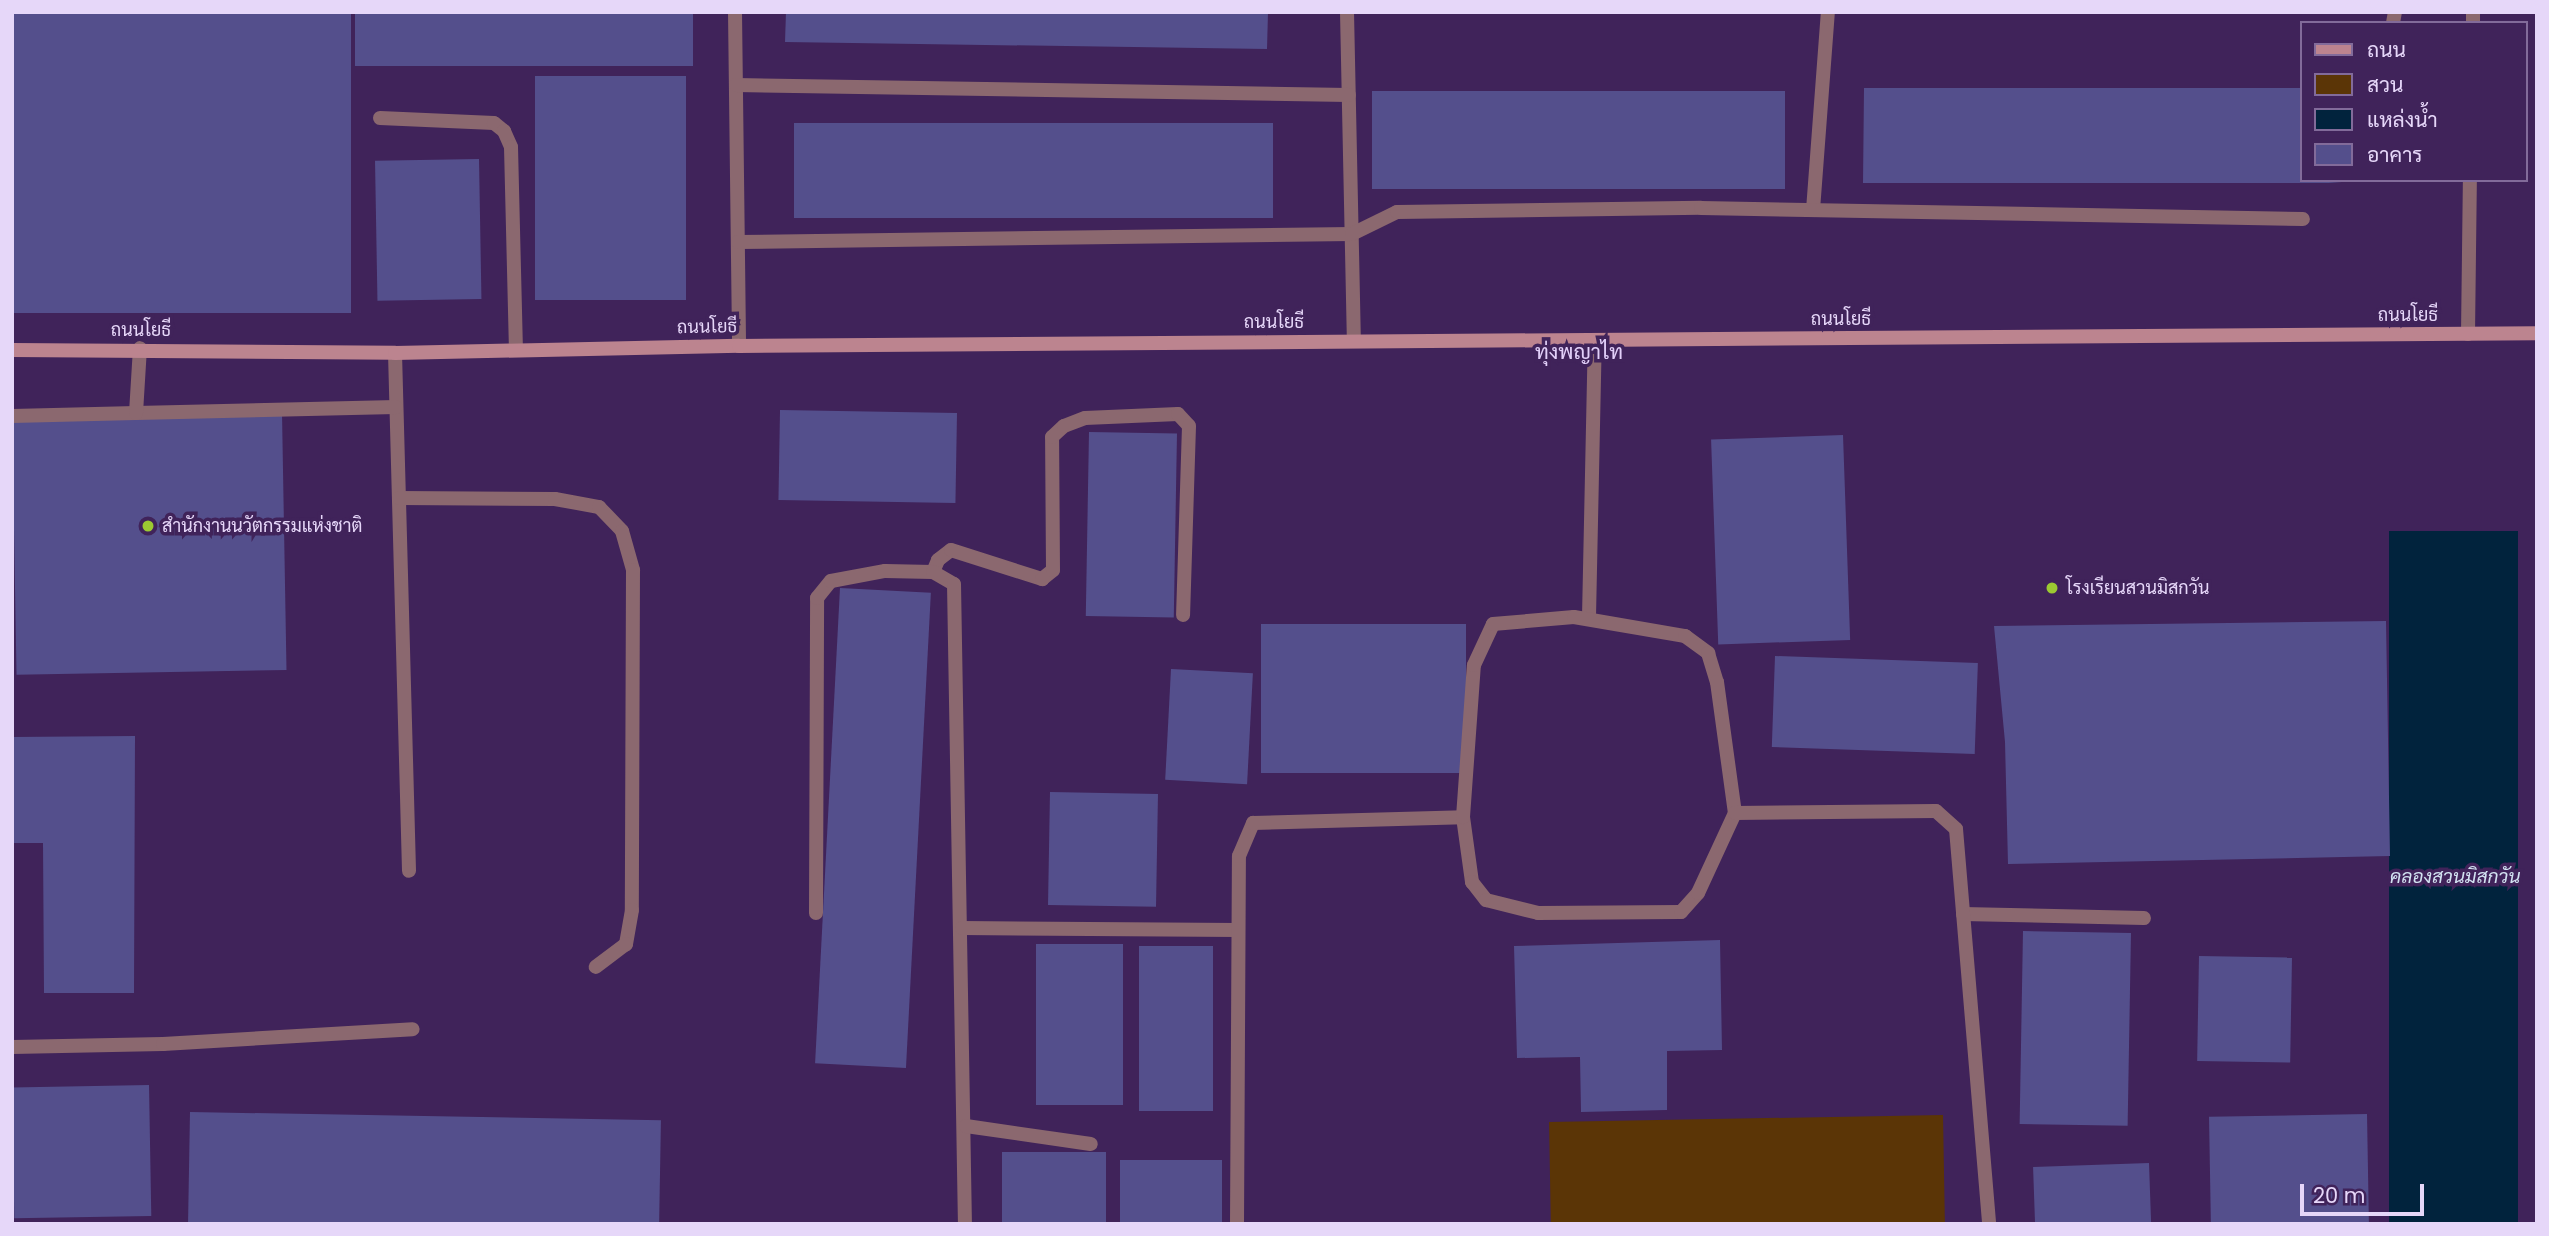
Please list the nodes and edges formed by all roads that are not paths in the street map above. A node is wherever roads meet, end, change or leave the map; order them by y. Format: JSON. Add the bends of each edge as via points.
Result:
{"nodes":[{"id":1,"x":735,"y":12,"type":"edge"},
{"id":2,"x":1347,"y":12,"type":"edge"},
{"id":3,"x":1828,"y":12,"type":"edge"},
{"id":4,"x":736,"y":85,"type":"junction"},
{"id":5,"x":1349,"y":95,"type":"junction"},
{"id":6,"x":380,"y":118,"type":"dead end"},
{"id":7,"x":2470,"y":182,"type":"edge"},
{"id":8,"x":1813,"y":210,"type":"junction"},
{"id":9,"x":2303,"y":219,"type":"dead end"},
{"id":10,"x":1352,"y":234,"type":"junction"},
{"id":11,"x":738,"y":242,"type":"junction"},
{"id":12,"x":2537,"y":333,"type":"edge"},
{"id":13,"x":2468,"y":334,"type":"junction"},
{"id":14,"x":1595,"y":340,"type":"junction"},
{"id":15,"x":1354,"y":341,"type":"junction"},
{"id":16,"x":739,"y":346,"type":"junction"},
{"id":17,"x":140,"y":348,"type":"junction"},
{"id":18,"x":12,"y":350,"type":"edge"},
{"id":19,"x":516,"y":350,"type":"junction"},
{"id":20,"x":395,"y":353,"type":"junction"},
{"id":21,"x":396,"y":407,"type":"junction"},
{"id":22,"x":136,"y":413,"type":"junction"},
{"id":23,"x":12,"y":416,"type":"edge"},
{"id":24,"x":399,"y":498,"type":"junction"},
{"id":25,"x":933,"y":572,"type":"junction"},
{"id":26,"x":1183,"y":615,"type":"dead end"},
{"id":27,"x":1589,"y":617,"type":"junction"},
{"id":28,"x":1735,"y":813,"type":"junction"},
{"id":29,"x":1463,"y":817,"type":"junction"},
{"id":30,"x":409,"y":871,"type":"dead end"},
{"id":31,"x":816,"y":913,"type":"dead end"},
{"id":32,"x":1963,"y":914,"type":"junction"},
{"id":33,"x":2144,"y":918,"type":"dead end"},
{"id":34,"x":962,"y":929,"type":"junction"},
{"id":35,"x":1238,"y":930,"type":"junction"},
{"id":36,"x":596,"y":967,"type":"dead end"},
{"id":37,"x":413,"y":1028,"type":"dead end"},
{"id":38,"x":12,"y":1047,"type":"edge"},
{"id":39,"x":966,"y":1126,"type":"junction"},
{"id":40,"x":1091,"y":1144,"type":"dead end"},
{"id":41,"x":965,"y":1224,"type":"edge"},
{"id":42,"x":1237,"y":1224,"type":"edge"},
{"id":43,"x":1989,"y":1224,"type":"edge"}],
"edges":[{"from":1,"to":4,"type":"street"},
{"from":2,"to":5,"type":"street"},
{"from":3,"to":8,"type":"street"},
{"from":4,"to":5,"type":"street"},
{"from":4,"to":11,"type":"street"},
{"from":5,"to":10,"type":"street"},
{"from":6,"to":19,"type":"street","via":[[494,123],[504,131],[512,147]]},
{"from":7,"to":13,"type":"street"},
{"from":8,"to":9,"type":"street"},
{"from":8,"to":10,"type":"street","via":[[1397,212]]},
{"from":10,"to":11,"type":"street"},
{"from":10,"to":15,"type":"street"},
{"from":11,"to":16,"type":"street"},
{"from":12,"to":13,"type":"street","name":"ถนนโยธี"},
{"from":13,"to":14,"type":"street","name":"ถนนโยธี"},
{"from":14,"to":15,"type":"street","name":"ถนนโยธี"},
{"from":14,"to":27,"type":"street"},
{"from":15,"to":16,"type":"street","name":"ถนนโยธี"},
{"from":16,"to":19,"type":"street","name":"ถนนโยธี"},
{"from":17,"to":18,"type":"street","name":"ถนนโยธี"},
{"from":17,"to":20,"type":"street","name":"ถนนโยธี"},
{"from":17,"to":22,"type":"street"},
{"from":19,"to":20,"type":"street","name":"ถนนโยธี"},
{"from":20,"to":21,"type":"street"},
{"from":21,"to":22,"type":"street"},
{"from":21,"to":24,"type":"street"},
{"from":22,"to":23,"type":"street"},
{"from":24,"to":30,"type":"street"},
{"from":24,"to":36,"type":"street","via":[[555,499],[600,507],[622,530],[632,570],[632,910],[626,944]]},
{"from":25,"to":26,"type":"street","via":[[938,560],[951,550],[1042,579],[1053,570],[1052,438],[1064,426],[1085,418],[1178,414],[1189,426]]},
{"from":25,"to":31,"type":"street","via":[[885,571],[831,581],[817,598]]},
{"from":25,"to":34,"type":"street","via":[[954,584]]},
{"from":27,"to":28,"type":"street","via":[[1685,636],[1708,653],[1717,682]]},
{"from":27,"to":29,"type":"street","via":[[1493,624],[1475,665]]},
{"from":28,"to":29,"type":"street","via":[[1698,893],[1681,912],[1538,913],[1486,900],[1472,882]]},
{"from":28,"to":32,"type":"street","via":[[1936,811],[1956,829]]},
{"from":29,"to":35,"type":"street","via":[[1253,823],[1239,856]]},
{"from":32,"to":33,"type":"street"},
{"from":32,"to":43,"type":"street"},
{"from":34,"to":35,"type":"street"},
{"from":34,"to":39,"type":"street"},
{"from":35,"to":42,"type":"street"},
{"from":37,"to":38,"type":"street","via":[[163,1044]]},
{"from":39,"to":40,"type":"street"},
{"from":39,"to":41,"type":"street"}]}
